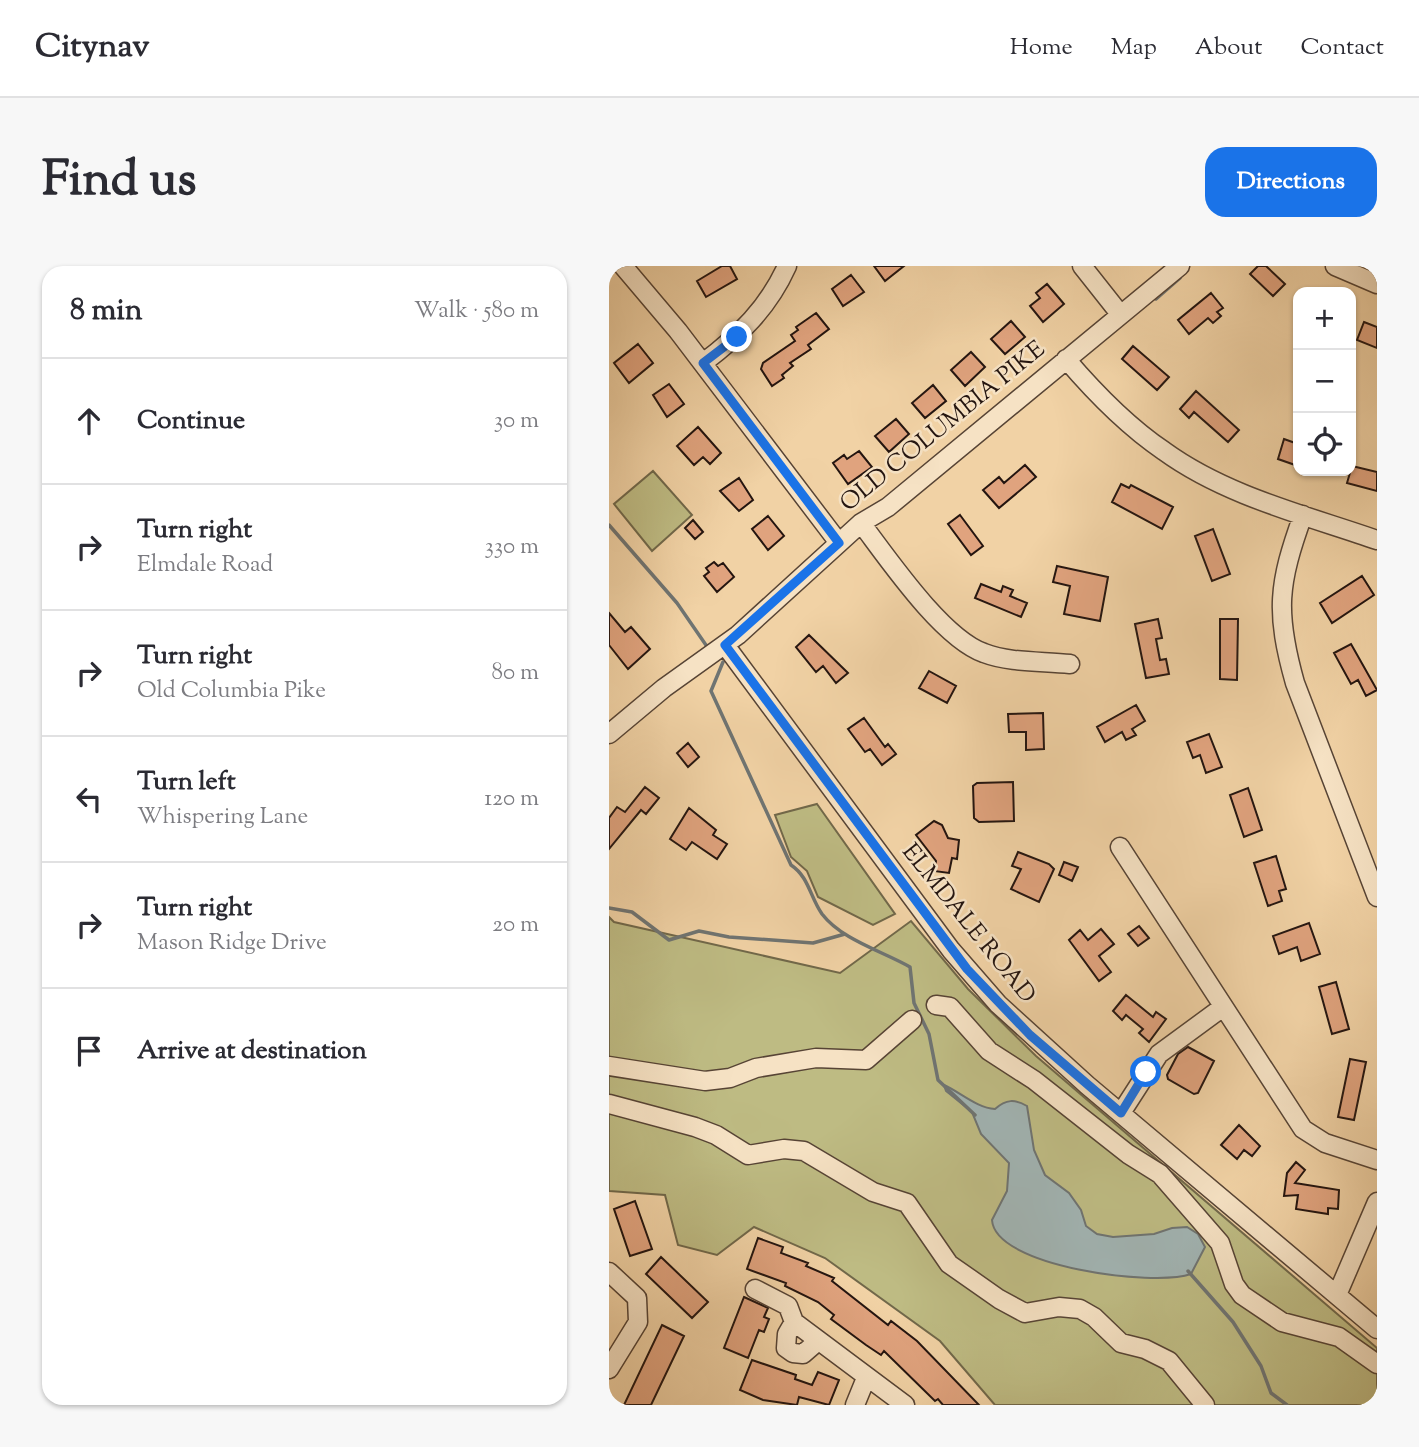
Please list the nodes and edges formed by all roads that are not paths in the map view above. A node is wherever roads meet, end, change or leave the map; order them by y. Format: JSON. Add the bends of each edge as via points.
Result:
{"nodes":[{"id":1,"x":623,"y":266,"type":"edge"},
{"id":2,"x":787,"y":266,"type":"edge"},
{"id":3,"x":1083,"y":266,"type":"edge"},
{"id":4,"x":1179,"y":266,"type":"edge"},
{"id":5,"x":1335,"y":266,"type":"edge"},
{"id":6,"x":1377,"y":284,"type":"edge"},
{"id":7,"x":1120,"y":314,"type":"junction"},
{"id":8,"x":1066,"y":359,"type":"junction"},
{"id":9,"x":703,"y":363,"type":"junction"},
{"id":10,"x":1304,"y":515,"type":"junction"},
{"id":11,"x":862,"y":523,"type":"junction"},
{"id":12,"x":1377,"y":540,"type":"edge"},
{"id":13,"x":839,"y":543,"type":"junction"},
{"id":14,"x":725,"y":645,"type":"junction"},
{"id":15,"x":1070,"y":664,"type":"dead end"},
{"id":16,"x":613,"y":723,"type":"edge"},
{"id":17,"x":1120,"y":847,"type":"dead end"},
{"id":18,"x":1377,"y":897,"type":"edge"},
{"id":19,"x":936,"y":1005,"type":"dead end"},
{"id":20,"x":1223,"y":1007,"type":"junction"},
{"id":21,"x":912,"y":1020,"type":"dead end"},
{"id":22,"x":609,"y":1066,"type":"edge"},
{"id":23,"x":609,"y":1104,"type":"edge"},
{"id":24,"x":1121,"y":1113,"type":"junction"},
{"id":25,"x":1377,"y":1160,"type":"edge"},
{"id":26,"x":1377,"y":1202,"type":"edge"},
{"id":27,"x":609,"y":1272,"type":"edge"},
{"id":28,"x":755,"y":1289,"type":"dead end"},
{"id":29,"x":1337,"y":1296,"type":"junction"},
{"id":30,"x":794,"y":1322,"type":"junction"},
{"id":31,"x":1377,"y":1329,"type":"edge"},
{"id":32,"x":818,"y":1340,"type":"junction"},
{"id":33,"x":1377,"y":1364,"type":"edge"},
{"id":34,"x":609,"y":1369,"type":"edge"},
{"id":35,"x":866,"y":1378,"type":"junction"},
{"id":36,"x":855,"y":1405,"type":"edge"},
{"id":37,"x":905,"y":1405,"type":"edge"},
{"id":38,"x":1205,"y":1405,"type":"edge"}],
"edges":[{"from":1,"to":9,"type":"street"},
{"from":2,"to":9,"type":"street","via":[[754,319]]},
{"from":3,"to":7,"type":"street"},
{"from":4,"to":7,"type":"street","name":"OLD COLUMBIA PIKE"},
{"from":5,"to":6,"type":"street"},
{"from":7,"to":8,"type":"street","name":"OLD COLUMBIA PIKE"},
{"from":8,"to":10,"type":"street","via":[[1106,403],[1164,452],[1222,484]]},
{"from":8,"to":11,"type":"street","name":"OLD COLUMBIA PIKE","via":[[888,507]]},
{"from":9,"to":13,"type":"street"},
{"from":10,"to":12,"type":"street"},
{"from":10,"to":18,"type":"street","via":[[1282,578],[1285,647]]},
{"from":11,"to":13,"type":"street","name":"OLD COLUMBIA PIKE"},
{"from":11,"to":15,"type":"street","via":[[945,625],[969,646],[999,658]]},
{"from":13,"to":14,"type":"street","name":"OLD COLUMBIA PIKE"},
{"from":14,"to":16,"type":"street","name":"OLD COLUMBIA PIKE"},
{"from":14,"to":24,"type":"street","name":"ELMDALE ROAD","via":[[967,969],[1030,1035]]},
{"from":17,"to":20,"type":"street"},
{"from":19,"to":33,"type":"street","via":[[950,1007],[989,1051],[1160,1174],[1220,1243],[1242,1295],[1282,1322],[1339,1337]]},
{"from":20,"to":24,"type":"street","via":[[1159,1054]]},
{"from":20,"to":25,"type":"street","via":[[1303,1129],[1325,1143]]},
{"from":21,"to":22,"type":"street","via":[[866,1060],[816,1058],[705,1081]]},
{"from":23,"to":38,"type":"street","via":[[705,1131],[748,1155],[784,1149],[817,1157],[873,1192],[907,1203],[949,1264],[999,1299],[1025,1313],[1059,1307],[1080,1309],[1121,1343],[1169,1362]]},
{"from":24,"to":29,"type":"street","name":"ELMDALE ROAD"},
{"from":26,"to":29,"type":"street"},
{"from":27,"to":34,"type":"street","via":[[637,1298],[638,1322]]},
{"from":28,"to":30,"type":"street","via":[[788,1306]]},
{"from":29,"to":31,"type":"street","name":"ELMDALE ROAD"},
{"from":30,"to":32,"type":"street"},
{"from":30,"to":32,"type":"street","via":[[786,1348],[803,1353]]},
{"from":32,"to":35,"type":"street"},
{"from":35,"to":36,"type":"street"},
{"from":35,"to":37,"type":"street"}]}
